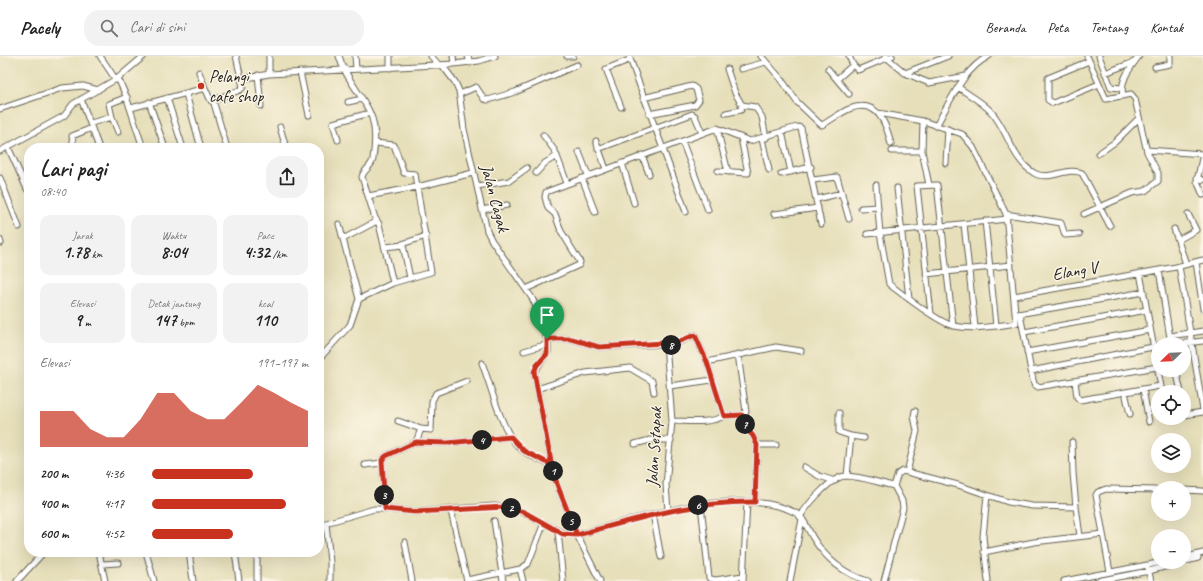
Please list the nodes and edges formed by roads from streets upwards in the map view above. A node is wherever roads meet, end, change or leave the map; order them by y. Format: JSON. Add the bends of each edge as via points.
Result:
{"nodes":[{"id":1,"x":100,"y":56,"type":"edge"},
{"id":2,"x":236,"y":56,"type":"edge"},
{"id":3,"x":269,"y":56,"type":"edge"},
{"id":4,"x":339,"y":56,"type":"edge"},
{"id":5,"x":355,"y":56,"type":"edge"},
{"id":6,"x":390,"y":56,"type":"edge"},
{"id":7,"x":431,"y":56,"type":"edge"},
{"id":8,"x":453,"y":56,"type":"edge"},
{"id":9,"x":468,"y":56,"type":"edge"},
{"id":10,"x":495,"y":56,"type":"edge"},
{"id":11,"x":567,"y":56,"type":"edge"},
{"id":12,"x":573,"y":56,"type":"edge"},
{"id":13,"x":761,"y":56,"type":"edge"},
{"id":14,"x":849,"y":56,"type":"edge"},
{"id":15,"x":948,"y":56,"type":"edge"},
{"id":16,"x":989,"y":56,"type":"edge"},
{"id":17,"x":1099,"y":56,"type":"edge"},
{"id":18,"x":1139,"y":56,"type":"edge"},
{"id":19,"x":1170,"y":56,"type":"edge"},
{"id":20,"x":140,"y":57,"type":"edge"},
{"id":21,"x":888,"y":57,"type":"edge"},
{"id":22,"x":629,"y":58,"type":"edge"},
{"id":23,"x":1088,"y":59,"type":"edge"},
{"id":24,"x":766,"y":62,"type":"junction"},
{"id":25,"x":1134,"y":62,"type":"junction"},
{"id":26,"x":470,"y":63,"type":"junction"},
{"id":27,"x":440,"y":64,"type":"junction"},
{"id":28,"x":454,"y":64,"type":"junction"},
{"id":29,"x":853,"y":65,"type":"junction"},
{"id":30,"x":576,"y":66,"type":"dead end"},
{"id":31,"x":1155,"y":67,"type":"dead end"},
{"id":32,"x":390,"y":68,"type":"junction"},
{"id":33,"x":356,"y":69,"type":"junction"},
{"id":34,"x":727,"y":69,"type":"dead end"},
{"id":35,"x":741,"y":69,"type":"dead end"},
{"id":36,"x":343,"y":70,"type":"junction"},
{"id":37,"x":828,"y":70,"type":"dead end"},
{"id":38,"x":199,"y":72,"type":"dead end"},
{"id":39,"x":300,"y":72,"type":"junction"},
{"id":40,"x":905,"y":73,"type":"junction"},
{"id":41,"x":1105,"y":73,"type":"junction"},
{"id":42,"x":269,"y":74,"type":"junction"},
{"id":43,"x":258,"y":75,"type":"junction"},
{"id":44,"x":966,"y":76,"type":"junction"},
{"id":45,"x":117,"y":79,"type":"junction"},
{"id":46,"x":241,"y":79,"type":"junction"},
{"id":47,"x":837,"y":79,"type":"junction"},
{"id":48,"x":1099,"y":84,"type":"junction"},
{"id":49,"x":958,"y":87,"type":"junction"},
{"id":50,"x":204,"y":88,"type":"junction"},
{"id":51,"x":1121,"y":88,"type":"junction"},
{"id":52,"x":98,"y":90,"type":"junction"},
{"id":53,"x":186,"y":94,"type":"junction"},
{"id":54,"x":460,"y":94,"type":"junction"},
{"id":55,"x":849,"y":94,"type":"dead end"},
{"id":56,"x":1123,"y":96,"type":"junction"},
{"id":57,"x":127,"y":98,"type":"junction"},
{"id":58,"x":167,"y":98,"type":"junction"},
{"id":59,"x":643,"y":98,"type":"junction"},
{"id":60,"x":81,"y":99,"type":"junction"},
{"id":61,"x":362,"y":99,"type":"junction"},
{"id":62,"x":213,"y":100,"type":"junction"},
{"id":63,"x":149,"y":102,"type":"junction"},
{"id":64,"x":348,"y":102,"type":"dead end"},
{"id":65,"x":742,"y":105,"type":"junction"},
{"id":66,"x":261,"y":106,"type":"dead end"},
{"id":67,"x":621,"y":107,"type":"dead end"},
{"id":68,"x":131,"y":108,"type":"junction"},
{"id":69,"x":0,"y":109,"type":"edge"},
{"id":70,"x":370,"y":113,"type":"junction"},
{"id":71,"x":726,"y":113,"type":"dead end"},
{"id":72,"x":878,"y":113,"type":"junction"},
{"id":73,"x":649,"y":114,"type":"junction"},
{"id":74,"x":309,"y":115,"type":"dead end"},
{"id":75,"x":112,"y":117,"type":"junction"},
{"id":76,"x":1139,"y":118,"type":"junction"},
{"id":77,"x":923,"y":121,"type":"junction"},
{"id":78,"x":92,"y":126,"type":"junction"},
{"id":79,"x":936,"y":126,"type":"junction"},
{"id":80,"x":280,"y":127,"type":"dead end"},
{"id":81,"x":654,"y":128,"type":"junction"},
{"id":82,"x":717,"y":128,"type":"junction"},
{"id":83,"x":948,"y":130,"type":"junction"},
{"id":84,"x":118,"y":132,"type":"dead end"},
{"id":85,"x":782,"y":132,"type":"junction"},
{"id":86,"x":702,"y":133,"type":"junction"},
{"id":87,"x":543,"y":135,"type":"dead end"},
{"id":88,"x":741,"y":138,"type":"junction"},
{"id":89,"x":764,"y":138,"type":"junction"},
{"id":90,"x":338,"y":140,"type":"dead end"},
{"id":91,"x":596,"y":141,"type":"dead end"},
{"id":92,"x":682,"y":141,"type":"junction"},
{"id":93,"x":73,"y":143,"type":"edge"},
{"id":94,"x":97,"y":143,"type":"edge"},
{"id":95,"x":142,"y":143,"type":"edge"},
{"id":96,"x":163,"y":143,"type":"edge"},
{"id":97,"x":181,"y":143,"type":"edge"},
{"id":98,"x":201,"y":143,"type":"edge"},
{"id":99,"x":226,"y":143,"type":"edge"},
{"id":100,"x":285,"y":143,"type":"edge"},
{"id":101,"x":375,"y":143,"type":"junction"},
{"id":102,"x":892,"y":144,"type":"dead end"},
{"id":103,"x":8,"y":147,"type":"junction"},
{"id":104,"x":662,"y":148,"type":"junction"},
{"id":105,"x":598,"y":149,"type":"junction"},
{"id":106,"x":1147,"y":150,"type":"junction"},
{"id":107,"x":0,"y":151,"type":"edge"},
{"id":108,"x":892,"y":151,"type":"dead end"},
{"id":109,"x":922,"y":151,"type":"junction"},
{"id":110,"x":579,"y":152,"type":"dead end"},
{"id":111,"x":1098,"y":154,"type":"dead end"},
{"id":112,"x":1203,"y":154,"type":"edge"},
{"id":113,"x":642,"y":155,"type":"junction"},
{"id":114,"x":557,"y":156,"type":"junction"},
{"id":115,"x":622,"y":163,"type":"junction"},
{"id":116,"x":946,"y":163,"type":"dead end"},
{"id":117,"x":811,"y":167,"type":"junction"},
{"id":118,"x":527,"y":168,"type":"dead end"},
{"id":119,"x":606,"y":169,"type":"junction"},
{"id":120,"x":769,"y":170,"type":"dead end"},
{"id":121,"x":718,"y":171,"type":"dead end"},
{"id":122,"x":728,"y":172,"type":"junction"},
{"id":123,"x":791,"y":172,"type":"junction"},
{"id":124,"x":473,"y":173,"type":"junction"},
{"id":125,"x":536,"y":173,"type":"dead end"},
{"id":126,"x":649,"y":174,"type":"dead end"},
{"id":127,"x":781,"y":174,"type":"dead end"},
{"id":128,"x":588,"y":175,"type":"junction"},
{"id":129,"x":0,"y":178,"type":"edge"},
{"id":130,"x":582,"y":178,"type":"junction"},
{"id":131,"x":1197,"y":178,"type":"junction"},
{"id":132,"x":813,"y":180,"type":"junction"},
{"id":133,"x":1203,"y":180,"type":"edge"},
{"id":134,"x":24,"y":182,"type":"edge"},
{"id":135,"x":567,"y":183,"type":"junction"},
{"id":136,"x":876,"y":185,"type":"dead end"},
{"id":137,"x":929,"y":185,"type":"junction"},
{"id":138,"x":477,"y":186,"type":"junction"},
{"id":139,"x":417,"y":187,"type":"junction"},
{"id":140,"x":897,"y":188,"type":"dead end"},
{"id":141,"x":842,"y":193,"type":"junction"},
{"id":142,"x":1203,"y":195,"type":"edge"},
{"id":143,"x":368,"y":196,"type":"junction"},
{"id":144,"x":817,"y":199,"type":"junction"},
{"id":145,"x":634,"y":203,"type":"dead end"},
{"id":146,"x":507,"y":205,"type":"dead end"},
{"id":147,"x":1098,"y":206,"type":"junction"},
{"id":148,"x":878,"y":207,"type":"junction"},
{"id":149,"x":818,"y":208,"type":"junction"},
{"id":150,"x":861,"y":208,"type":"dead end"},
{"id":151,"x":482,"y":210,"type":"junction"},
{"id":152,"x":708,"y":210,"type":"dead end"},
{"id":153,"x":595,"y":212,"type":"dead end"},
{"id":154,"x":686,"y":212,"type":"dead end"},
{"id":155,"x":774,"y":214,"type":"dead end"},
{"id":156,"x":1084,"y":214,"type":"dead end"},
{"id":157,"x":1188,"y":214,"type":"dead end"},
{"id":158,"x":1006,"y":216,"type":"junction"},
{"id":159,"x":849,"y":219,"type":"dead end"},
{"id":160,"x":377,"y":221,"type":"junction"},
{"id":161,"x":985,"y":221,"type":"junction"},
{"id":162,"x":339,"y":224,"type":"dead end"},
{"id":163,"x":822,"y":224,"type":"dead end"},
{"id":164,"x":964,"y":224,"type":"junction"},
{"id":165,"x":943,"y":226,"type":"junction"},
{"id":166,"x":1110,"y":226,"type":"dead end"},
{"id":167,"x":19,"y":227,"type":"dead end"},
{"id":168,"x":921,"y":228,"type":"junction"},
{"id":169,"x":1174,"y":229,"type":"dead end"},
{"id":170,"x":901,"y":231,"type":"junction"},
{"id":171,"x":880,"y":233,"type":"junction"},
{"id":172,"x":867,"y":234,"type":"dead end"},
{"id":173,"x":1079,"y":234,"type":"dead end"},
{"id":174,"x":426,"y":236,"type":"junction"},
{"id":175,"x":343,"y":238,"type":"junction"},
{"id":176,"x":1178,"y":240,"type":"junction"},
{"id":177,"x":402,"y":244,"type":"junction"},
{"id":178,"x":385,"y":247,"type":"junction"},
{"id":179,"x":1203,"y":260,"type":"edge"},
{"id":180,"x":1196,"y":262,"type":"junction"},
{"id":181,"x":1186,"y":264,"type":"junction"},
{"id":182,"x":1011,"y":265,"type":"junction"},
{"id":183,"x":1179,"y":266,"type":"junction"},
{"id":184,"x":990,"y":267,"type":"junction"},
{"id":185,"x":969,"y":269,"type":"junction"},
{"id":186,"x":1159,"y":270,"type":"junction"},
{"id":187,"x":948,"y":272,"type":"junction"},
{"id":188,"x":1140,"y":273,"type":"junction"},
{"id":189,"x":926,"y":274,"type":"junction"},
{"id":190,"x":410,"y":278,"type":"junction"},
{"id":191,"x":393,"y":283,"type":"junction"},
{"id":192,"x":526,"y":289,"type":"junction"},
{"id":193,"x":1144,"y":292,"type":"junction"},
{"id":194,"x":1014,"y":296,"type":"junction"},
{"id":195,"x":359,"y":299,"type":"junction"},
{"id":196,"x":909,"y":299,"type":"junction"},
{"id":197,"x":1203,"y":309,"type":"edge"},
{"id":198,"x":1147,"y":310,"type":"junction"},
{"id":199,"x":931,"y":314,"type":"junction"},
{"id":200,"x":1018,"y":314,"type":"junction"},
{"id":201,"x":996,"y":325,"type":"junction"},
{"id":202,"x":953,"y":326,"type":"junction"},
{"id":203,"x":975,"y":327,"type":"junction"},
{"id":204,"x":1150,"y":330,"type":"junction"},
{"id":205,"x":1203,"y":331,"type":"edge"},
{"id":206,"x":1024,"y":332,"type":"junction"},
{"id":207,"x":1190,"y":333,"type":"junction"},
{"id":208,"x":1170,"y":336,"type":"joint"},
{"id":209,"x":1152,"y":337,"type":"edge"},
{"id":210,"x":1190,"y":337,"type":"edge"},
{"id":211,"x":548,"y":341,"type":"junction"},
{"id":212,"x":1203,"y":341,"type":"edge"},
{"id":213,"x":1191,"y":342,"type":"joint"},
{"id":214,"x":667,"y":346,"type":"junction"},
{"id":215,"x":1151,"y":348,"type":"edge"},
{"id":216,"x":524,"y":351,"type":"dead end"},
{"id":217,"x":801,"y":351,"type":"dead end"},
{"id":218,"x":1027,"y":352,"type":"junction"},
{"id":219,"x":324,"y":354,"type":"edge"},
{"id":220,"x":738,"y":354,"type":"junction"},
{"id":221,"x":707,"y":362,"type":"junction"},
{"id":222,"x":482,"y":364,"type":"dead end"},
{"id":223,"x":1151,"y":368,"type":"edge"},
{"id":224,"x":1031,"y":371,"type":"junction"},
{"id":225,"x":712,"y":380,"type":"junction"},
{"id":226,"x":467,"y":381,"type":"dead end"},
{"id":227,"x":1075,"y":381,"type":"junction"},
{"id":228,"x":670,"y":386,"type":"junction"},
{"id":229,"x":1151,"y":388,"type":"edge"},
{"id":230,"x":537,"y":389,"type":"junction"},
{"id":231,"x":1143,"y":389,"type":"junction"},
{"id":232,"x":654,"y":392,"type":"dead end"},
{"id":233,"x":1125,"y":392,"type":"junction"},
{"id":234,"x":915,"y":411,"type":"dead end"},
{"id":235,"x":1203,"y":411,"type":"edge"},
{"id":236,"x":840,"y":413,"type":"dead end"},
{"id":237,"x":1130,"y":414,"type":"dead end"},
{"id":238,"x":1191,"y":414,"type":"edge"},
{"id":239,"x":742,"y":415,"type":"junction"},
{"id":240,"x":724,"y":416,"type":"junction"},
{"id":241,"x":398,"y":421,"type":"dead end"},
{"id":242,"x":672,"y":421,"type":"junction"},
{"id":243,"x":1149,"y":422,"type":"dead end"},
{"id":244,"x":421,"y":429,"type":"junction"},
{"id":245,"x":851,"y":436,"type":"junction"},
{"id":246,"x":511,"y":437,"type":"junction"},
{"id":247,"x":864,"y":438,"type":"dead end"},
{"id":248,"x":671,"y":440,"type":"junction"},
{"id":249,"x":416,"y":442,"type":"junction"},
{"id":250,"x":1072,"y":442,"type":"dead end"},
{"id":251,"x":635,"y":444,"type":"dead end"},
{"id":252,"x":757,"y":445,"type":"junction"},
{"id":253,"x":776,"y":445,"type":"dead end"},
{"id":254,"x":382,"y":463,"type":"junction"},
{"id":255,"x":365,"y":465,"type":"dead end"},
{"id":256,"x":552,"y":465,"type":"junction"},
{"id":257,"x":804,"y":467,"type":"dead end"},
{"id":258,"x":907,"y":472,"type":"junction"},
{"id":259,"x":847,"y":476,"type":"junction"},
{"id":260,"x":835,"y":481,"type":"junction"},
{"id":261,"x":894,"y":486,"type":"junction"},
{"id":262,"x":1151,"y":490,"type":"edge"},
{"id":263,"x":1191,"y":490,"type":"edge"},
{"id":264,"x":1203,"y":491,"type":"edge"},
{"id":265,"x":987,"y":495,"type":"junction"},
{"id":266,"x":747,"y":502,"type":"junction"},
{"id":267,"x":755,"y":502,"type":"junction"},
{"id":268,"x":702,"y":505,"type":"junction"},
{"id":269,"x":1076,"y":507,"type":"junction"},
{"id":270,"x":385,"y":509,"type":"junction"},
{"id":271,"x":668,"y":510,"type":"junction"},
{"id":272,"x":451,"y":511,"type":"junction"},
{"id":273,"x":653,"y":514,"type":"junction"},
{"id":274,"x":801,"y":518,"type":"junction"},
{"id":275,"x":494,"y":521,"type":"dead end"},
{"id":276,"x":544,"y":523,"type":"junction"},
{"id":277,"x":326,"y":524,"type":"joint"},
{"id":278,"x":558,"y":531,"type":"junction"},
{"id":279,"x":1103,"y":534,"type":"junction"},
{"id":280,"x":577,"y":535,"type":"junction"},
{"id":281,"x":1080,"y":536,"type":"junction"},
{"id":282,"x":406,"y":542,"type":"dead end"},
{"id":283,"x":984,"y":552,"type":"junction"},
{"id":284,"x":1203,"y":553,"type":"edge"},
{"id":285,"x":1191,"y":556,"type":"edge"},
{"id":286,"x":39,"y":557,"type":"edge"},
{"id":287,"x":101,"y":557,"type":"edge"},
{"id":288,"x":147,"y":557,"type":"edge"},
{"id":289,"x":190,"y":557,"type":"edge"},
{"id":290,"x":236,"y":557,"type":"edge"},
{"id":291,"x":257,"y":557,"type":"edge"},
{"id":292,"x":662,"y":557,"type":"dead end"},
{"id":293,"x":1198,"y":558,"type":"dead end"},
{"id":294,"x":118,"y":562,"type":"dead end"},
{"id":295,"x":102,"y":564,"type":"junction"},
{"id":296,"x":1151,"y":564,"type":"edge"},
{"id":297,"x":1148,"y":565,"type":"junction"},
{"id":298,"x":520,"y":569,"type":"junction"},
{"id":299,"x":1149,"y":571,"type":"junction"},
{"id":300,"x":1110,"y":572,"type":"junction"},
{"id":301,"x":502,"y":573,"type":"junction"},
{"id":302,"x":743,"y":579,"type":"edge"},
{"id":303,"x":467,"y":580,"type":"edge"},
{"id":304,"x":17,"y":581,"type":"edge"},
{"id":305,"x":105,"y":581,"type":"edge"},
{"id":306,"x":154,"y":581,"type":"edge"},
{"id":307,"x":193,"y":581,"type":"edge"},
{"id":308,"x":239,"y":581,"type":"edge"},
{"id":309,"x":257,"y":581,"type":"edge"},
{"id":310,"x":330,"y":581,"type":"edge"},
{"id":311,"x":412,"y":581,"type":"edge"},
{"id":312,"x":503,"y":581,"type":"edge"},
{"id":313,"x":523,"y":581,"type":"edge"},
{"id":314,"x":563,"y":581,"type":"edge"},
{"id":315,"x":600,"y":581,"type":"edge"},
{"id":316,"x":790,"y":581,"type":"edge"},
{"id":317,"x":868,"y":581,"type":"edge"},
{"id":318,"x":884,"y":581,"type":"edge"},
{"id":319,"x":988,"y":581,"type":"edge"},
{"id":320,"x":1068,"y":581,"type":"edge"},
{"id":321,"x":1097,"y":581,"type":"edge"},
{"id":322,"x":1151,"y":581,"type":"edge"}],
"edges":[{"from":1,"to":45,"type":"street"},
{"from":2,"to":46,"type":"street"},
{"from":3,"to":42,"type":"street"},
{"from":4,"to":36,"type":"street"},
{"from":5,"to":33,"type":"street"},
{"from":6,"to":32,"type":"street"},
{"from":7,"to":27,"type":"street","name":"Jalan Cagak"},
{"from":8,"to":28,"type":"street"},
{"from":9,"to":26,"type":"street"},
{"from":10,"to":26,"type":"street"},
{"from":11,"to":12,"type":"street"},
{"from":13,"to":24,"type":"street"},
{"from":14,"to":29,"type":"street"},
{"from":15,"to":40,"type":"street"},
{"from":16,"to":44,"type":"street","via":[[976,63]]},
{"from":17,"to":41,"type":"street"},
{"from":18,"to":25,"type":"street"},
{"from":19,"to":31,"type":"street","via":[[1170,64]]},
{"from":20,"to":45,"type":"street"},
{"from":21,"to":29,"type":"street","via":[[860,70]]},
{"from":21,"to":40,"type":"street"},
{"from":22,"to":59,"type":"street"},
{"from":22,"to":67,"type":"street","via":[[606,69]]},
{"from":23,"to":48,"type":"street"},
{"from":23,"to":48,"type":"street","via":[[1048,78],[1048,100],[1053,103]]},
{"from":24,"to":35,"type":"street"},
{"from":24,"to":72,"type":"street","via":[[797,102],[822,125],[857,106],[867,107]]},
{"from":25,"to":41,"type":"street"},
{"from":25,"to":51,"type":"street"},
{"from":26,"to":28,"type":"street"},
{"from":27,"to":28,"type":"street"},
{"from":27,"to":32,"type":"street"},
{"from":27,"to":54,"type":"street","name":"Jalan Cagak","via":[[455,82]]},
{"from":29,"to":47,"type":"street"},
{"from":30,"to":54,"type":"street","via":[[515,92],[488,100],[484,100],[476,87]]},
{"from":32,"to":33,"type":"street"},
{"from":33,"to":36,"type":"street"},
{"from":34,"to":65,"type":"street"},
{"from":36,"to":39,"type":"street"},
{"from":36,"to":61,"type":"street"},
{"from":37,"to":47,"type":"street"},
{"from":38,"to":50,"type":"street"},
{"from":39,"to":42,"type":"street"},
{"from":39,"to":74,"type":"street"},
{"from":40,"to":44,"type":"street","via":[[924,82],[933,83]]},
{"from":41,"to":51,"type":"street","via":[[1111,86]]},
{"from":42,"to":43,"type":"street"},
{"from":43,"to":46,"type":"street"},
{"from":43,"to":66,"type":"street"},
{"from":44,"to":49,"type":"street"},
{"from":45,"to":52,"type":"street"},
{"from":45,"to":57,"type":"street"},
{"from":46,"to":62,"type":"street","via":[[242,89]]},
{"from":47,"to":55,"type":"street"},
{"from":48,"to":56,"type":"street","via":[[1106,99]]},
{"from":49,"to":79,"type":"street"},
{"from":49,"to":147,"type":"street","via":[[996,117],[1015,153],[1027,168],[1042,176],[1079,172],[1084,175]]},
{"from":50,"to":53,"type":"street"},
{"from":50,"to":62,"type":"street","via":[[210,101]]},
{"from":51,"to":56,"type":"street"},
{"from":52,"to":60,"type":"street"},
{"from":52,"to":69,"type":"street","via":[[83,86],[62,88]]},
{"from":53,"to":58,"type":"street"},
{"from":53,"to":98,"type":"street"},
{"from":54,"to":124,"type":"street","name":"Jalan Cagak"},
{"from":56,"to":76,"type":"street","via":[[1130,94],[1134,97]]},
{"from":57,"to":68,"type":"street"},
{"from":57,"to":75,"type":"street","via":[[109,104]]},
{"from":58,"to":63,"type":"street"},
{"from":58,"to":97,"type":"street"},
{"from":59,"to":73,"type":"street"},
{"from":59,"to":73,"type":"street","via":[[692,86],[696,89],[699,100],[695,105]]},
{"from":60,"to":78,"type":"street"},
{"from":60,"to":103,"type":"street","via":[[73,104],[64,116]]},
{"from":61,"to":64,"type":"street"},
{"from":61,"to":70,"type":"street"},
{"from":62,"to":99,"type":"street"},
{"from":63,"to":68,"type":"street"},
{"from":63,"to":96,"type":"street"},
{"from":65,"to":71,"type":"street","via":[[741,110]]},
{"from":65,"to":89,"type":"street","via":[[755,107],[762,117]]},
{"from":68,"to":95,"type":"street"},
{"from":70,"to":90,"type":"street","via":[[333,123]]},
{"from":70,"to":101,"type":"street"},
{"from":72,"to":77,"type":"street"},
{"from":72,"to":102,"type":"street","via":[[884,118]]},
{"from":73,"to":81,"type":"street"},
{"from":75,"to":78,"type":"street"},
{"from":75,"to":84,"type":"street"},
{"from":76,"to":106,"type":"street"},
{"from":76,"to":111,"type":"street","via":[[1115,142]]},
{"from":77,"to":79,"type":"street"},
{"from":77,"to":109,"type":"street"},
{"from":78,"to":93,"type":"street","via":[[72,136]]},
{"from":78,"to":94,"type":"street"},
{"from":79,"to":83,"type":"street"},
{"from":80,"to":100,"type":"street"},
{"from":81,"to":86,"type":"street","via":[[692,114]]},
{"from":81,"to":104,"type":"street"},
{"from":81,"to":105,"type":"street"},
{"from":82,"to":86,"type":"street"},
{"from":82,"to":88,"type":"street"},
{"from":82,"to":122,"type":"street"},
{"from":83,"to":116,"type":"street"},
{"from":83,"to":158,"type":"street","via":[[962,134],[968,139]]},
{"from":85,"to":89,"type":"street"},
{"from":85,"to":117,"type":"street","via":[[801,128]]},
{"from":85,"to":123,"type":"street"},
{"from":86,"to":92,"type":"street"},
{"from":87,"to":114,"type":"street"},
{"from":88,"to":89,"type":"street","via":[[750,141]]},
{"from":88,"to":122,"type":"street","via":[[748,173]]},
{"from":89,"to":120,"type":"street"},
{"from":91,"to":105,"type":"street"},
{"from":92,"to":104,"type":"street"},
{"from":92,"to":152,"type":"street"},
{"from":101,"to":139,"type":"street","via":[[394,145],[404,173],[415,174]]},
{"from":101,"to":143,"type":"street","via":[[372,163],[362,175]]},
{"from":103,"to":107,"type":"street"},
{"from":103,"to":134,"type":"street"},
{"from":104,"to":113,"type":"street"},
{"from":104,"to":154,"type":"street"},
{"from":105,"to":119,"type":"street"},
{"from":106,"to":112,"type":"street"},
{"from":106,"to":147,"type":"street","via":[[1158,173],[1156,184],[1145,191],[1132,192]]},
{"from":108,"to":109,"type":"street"},
{"from":109,"to":137,"type":"street"},
{"from":110,"to":128,"type":"street"},
{"from":112,"to":131,"type":"street"},
{"from":113,"to":115,"type":"street"},
{"from":113,"to":126,"type":"street"},
{"from":114,"to":125,"type":"street"},
{"from":114,"to":135,"type":"street"},
{"from":115,"to":119,"type":"street"},
{"from":115,"to":145,"type":"street"},
{"from":117,"to":123,"type":"street"},
{"from":117,"to":132,"type":"street"},
{"from":118,"to":138,"type":"street","via":[[509,181]]},
{"from":119,"to":128,"type":"street"},
{"from":121,"to":122,"type":"street"},
{"from":123,"to":127,"type":"street"},
{"from":124,"to":138,"type":"street","name":"Jalan Cagak"},
{"from":124,"to":139,"type":"street"},
{"from":128,"to":130,"type":"street"},
{"from":129,"to":167,"type":"street"},
{"from":130,"to":135,"type":"street"},
{"from":130,"to":153,"type":"street"},
{"from":131,"to":133,"type":"street"},
{"from":131,"to":142,"type":"street","via":[[1197,185]]},
{"from":132,"to":141,"type":"street","via":[[838,177]]},
{"from":132,"to":144,"type":"street"},
{"from":135,"to":192,"type":"street","via":[[548,190],[545,197],[548,208],[556,214],[562,231],[580,262],[579,265]]},
{"from":136,"to":148,"type":"street"},
{"from":137,"to":165,"type":"street","via":[[938,187]]},
{"from":137,"to":168,"type":"street","via":[[917,186]]},
{"from":138,"to":151,"type":"street","name":"Jalan Cagak"},
{"from":139,"to":143,"type":"street"},
{"from":139,"to":174,"type":"street"},
{"from":140,"to":170,"type":"street"},
{"from":141,"to":144,"type":"street"},
{"from":141,"to":159,"type":"street"},
{"from":143,"to":160,"type":"street"},
{"from":144,"to":149,"type":"street"},
{"from":146,"to":151,"type":"street"},
{"from":147,"to":156,"type":"street"},
{"from":147,"to":166,"type":"street"},
{"from":148,"to":150,"type":"street"},
{"from":148,"to":171,"type":"street"},
{"from":149,"to":155,"type":"street"},
{"from":149,"to":163,"type":"street"},
{"from":151,"to":192,"type":"street","name":"Jalan Cagak","via":[[492,241]]},
{"from":157,"to":176,"type":"street","via":[[1196,230]]},
{"from":158,"to":161,"type":"street"},
{"from":158,"to":173,"type":"street","via":[[1061,223],[1065,235]]},
{"from":158,"to":182,"type":"street"},
{"from":160,"to":175,"type":"street"},
{"from":160,"to":178,"type":"street"},
{"from":161,"to":164,"type":"street"},
{"from":161,"to":184,"type":"street"},
{"from":162,"to":175,"type":"street"},
{"from":164,"to":165,"type":"street"},
{"from":164,"to":185,"type":"street"},
{"from":165,"to":168,"type":"street"},
{"from":165,"to":187,"type":"street"},
{"from":168,"to":170,"type":"street"},
{"from":168,"to":189,"type":"street"},
{"from":169,"to":176,"type":"street"},
{"from":170,"to":171,"type":"street"},
{"from":170,"to":196,"type":"street"},
{"from":171,"to":172,"type":"street"},
{"from":171,"to":196,"type":"street","via":[[887,281]]},
{"from":174,"to":177,"type":"street"},
{"from":174,"to":190,"type":"street","via":[[431,272]]},
{"from":175,"to":195,"type":"street"},
{"from":176,"to":181,"type":"street"},
{"from":177,"to":178,"type":"street"},
{"from":177,"to":190,"type":"street"},
{"from":178,"to":191,"type":"street"},
{"from":179,"to":180,"type":"street","name":"Elang V"},
{"from":180,"to":181,"type":"street","name":"Elang V"},
{"from":180,"to":197,"type":"street"},
{"from":181,"to":183,"type":"street","name":"Elang V"},
{"from":182,"to":184,"type":"street"},
{"from":182,"to":194,"type":"street"},
{"from":183,"to":186,"type":"street","name":"Elang V"},
{"from":183,"to":207,"type":"street"},
{"from":184,"to":185,"type":"street"},
{"from":184,"to":201,"type":"street"},
{"from":185,"to":187,"type":"street"},
{"from":185,"to":203,"type":"street"},
{"from":186,"to":188,"type":"street","name":"Elang V"},
{"from":186,"to":208,"type":"street"},
{"from":187,"to":189,"type":"street"},
{"from":187,"to":202,"type":"street"},
{"from":188,"to":193,"type":"street"},
{"from":188,"to":194,"type":"street","name":"Elang V"},
{"from":189,"to":199,"type":"street"},
{"from":190,"to":191,"type":"street"},
{"from":191,"to":195,"type":"street"},
{"from":192,"to":211,"type":"street","name":"Jalan Cagak","via":[[538,311]]},
{"from":193,"to":198,"type":"street"},
{"from":193,"to":200,"type":"street"},
{"from":194,"to":200,"type":"street"},
{"from":195,"to":219,"type":"street","via":[[350,325]]},
{"from":196,"to":199,"type":"street"},
{"from":198,"to":204,"type":"street"},
{"from":198,"to":206,"type":"street"},
{"from":199,"to":202,"type":"street"},
{"from":200,"to":201,"type":"street","via":[[1016,323]]},
{"from":200,"to":206,"type":"street"},
{"from":201,"to":203,"type":"street"},
{"from":202,"to":203,"type":"street"},
{"from":204,"to":209,"type":"street"},
{"from":204,"to":218,"type":"street"},
{"from":205,"to":207,"type":"street"},
{"from":206,"to":218,"type":"street"},
{"from":207,"to":208,"type":"street"},
{"from":207,"to":210,"type":"street"},
{"from":211,"to":214,"type":"street","via":[[572,339],[599,347],[664,343]]},
{"from":211,"to":216,"type":"street"},
{"from":211,"to":230,"type":"street","via":[[547,356],[534,370]]},
{"from":212,"to":213,"type":"street"},
{"from":213,"to":235,"type":"street"},
{"from":214,"to":221,"type":"street","via":[[695,335]]},
{"from":214,"to":228,"type":"street","name":"Jalan Setapak"},
{"from":215,"to":224,"type":"street"},
{"from":217,"to":220,"type":"street","via":[[776,347]]},
{"from":218,"to":224,"type":"street"},
{"from":220,"to":221,"type":"street"},
{"from":220,"to":239,"type":"street","via":[[746,412]]},
{"from":221,"to":225,"type":"street"},
{"from":222,"to":246,"type":"street"},
{"from":223,"to":227,"type":"street"},
{"from":224,"to":227,"type":"street","via":[[1037,387]]},
{"from":225,"to":228,"type":"street","name":"Jalan Setapak"},
{"from":225,"to":240,"type":"street"},
{"from":226,"to":244,"type":"street","via":[[433,396],[432,429]]},
{"from":227,"to":233,"type":"street","via":[[1079,399]]},
{"from":228,"to":242,"type":"street","name":"Jalan Setapak"},
{"from":229,"to":231,"type":"street"},
{"from":230,"to":232,"type":"street","via":[[585,373],[630,368],[652,381]]},
{"from":230,"to":256,"type":"street"},
{"from":231,"to":233,"type":"street"},
{"from":231,"to":243,"type":"street"},
{"from":233,"to":237,"type":"street"},
{"from":234,"to":258,"type":"street","via":[[917,431]]},
{"from":235,"to":238,"type":"street"},
{"from":236,"to":245,"type":"street","via":[[839,432]]},
{"from":239,"to":240,"type":"street"},
{"from":239,"to":252,"type":"street","via":[[746,428]]},
{"from":240,"to":242,"type":"street","via":[[709,420]]},
{"from":241,"to":244,"type":"street"},
{"from":242,"to":248,"type":"street","name":"Jalan Setapak"},
{"from":244,"to":249,"type":"street"},
{"from":245,"to":247,"type":"street"},
{"from":245,"to":259,"type":"street"},
{"from":246,"to":249,"type":"street","via":[[447,443]]},
{"from":246,"to":256,"type":"street","via":[[524,451]]},
{"from":248,"to":251,"type":"street","via":[[650,440]]},
{"from":248,"to":271,"type":"street","name":"Jalan Setapak","via":[[666,485]]},
{"from":249,"to":254,"type":"street","via":[[386,456]]},
{"from":250,"to":269,"type":"street"},
{"from":252,"to":253,"type":"street"},
{"from":252,"to":267,"type":"street"},
{"from":254,"to":255,"type":"street"},
{"from":254,"to":270,"type":"street"},
{"from":256,"to":280,"type":"street"},
{"from":257,"to":260,"type":"street","via":[[819,476]]},
{"from":258,"to":261,"type":"street","via":[[899,473]]},
{"from":258,"to":265,"type":"street"},
{"from":259,"to":260,"type":"street"},
{"from":259,"to":261,"type":"street"},
{"from":260,"to":274,"type":"street","via":[[814,498]]},
{"from":261,"to":318,"type":"street","via":[[903,508]]},
{"from":262,"to":279,"type":"street","via":[[1106,489],[1098,492],[1096,500]]},
{"from":263,"to":264,"type":"street"},
{"from":265,"to":269,"type":"street","via":[[1032,506]]},
{"from":265,"to":283,"type":"street"},
{"from":266,"to":267,"type":"street"},
{"from":266,"to":268,"type":"street"},
{"from":266,"to":302,"type":"street"},
{"from":267,"to":274,"type":"street","via":[[791,511]]},
{"from":268,"to":271,"type":"street"},
{"from":268,"to":302,"type":"street","via":[[709,578]]},
{"from":269,"to":281,"type":"street"},
{"from":270,"to":272,"type":"street","via":[[415,512]]},
{"from":270,"to":277,"type":"street","via":[[365,511]]},
{"from":271,"to":273,"type":"street"},
{"from":272,"to":276,"type":"street","via":[[505,507],[524,512]]},
{"from":272,"to":303,"type":"street"},
{"from":273,"to":280,"type":"street"},
{"from":273,"to":292,"type":"street"},
{"from":274,"to":316,"type":"street"},
{"from":274,"to":317,"type":"street","via":[[830,560],[847,572]]},
{"from":275,"to":301,"type":"street"},
{"from":276,"to":278,"type":"street"},
{"from":276,"to":298,"type":"street","via":[[528,564]]},
{"from":277,"to":310,"type":"street"},
{"from":278,"to":280,"type":"street"},
{"from":278,"to":314,"type":"street"},
{"from":279,"to":281,"type":"street"},
{"from":279,"to":300,"type":"street"},
{"from":280,"to":315,"type":"street"},
{"from":281,"to":283,"type":"street"},
{"from":282,"to":311,"type":"street"},
{"from":283,"to":319,"type":"street"},
{"from":284,"to":285,"type":"street"},
{"from":286,"to":304,"type":"street"},
{"from":287,"to":295,"type":"street"},
{"from":288,"to":306,"type":"street"},
{"from":289,"to":307,"type":"street"},
{"from":290,"to":308,"type":"street"},
{"from":291,"to":309,"type":"street"},
{"from":293,"to":299,"type":"street"},
{"from":294,"to":295,"type":"street"},
{"from":295,"to":305,"type":"street"},
{"from":296,"to":297,"type":"street"},
{"from":297,"to":299,"type":"street"},
{"from":297,"to":300,"type":"street"},
{"from":298,"to":301,"type":"street"},
{"from":298,"to":313,"type":"street"},
{"from":299,"to":321,"type":"street"},
{"from":299,"to":322,"type":"street"},
{"from":300,"to":320,"type":"street"},
{"from":301,"to":303,"type":"street"},
{"from":301,"to":312,"type":"street"}]}
